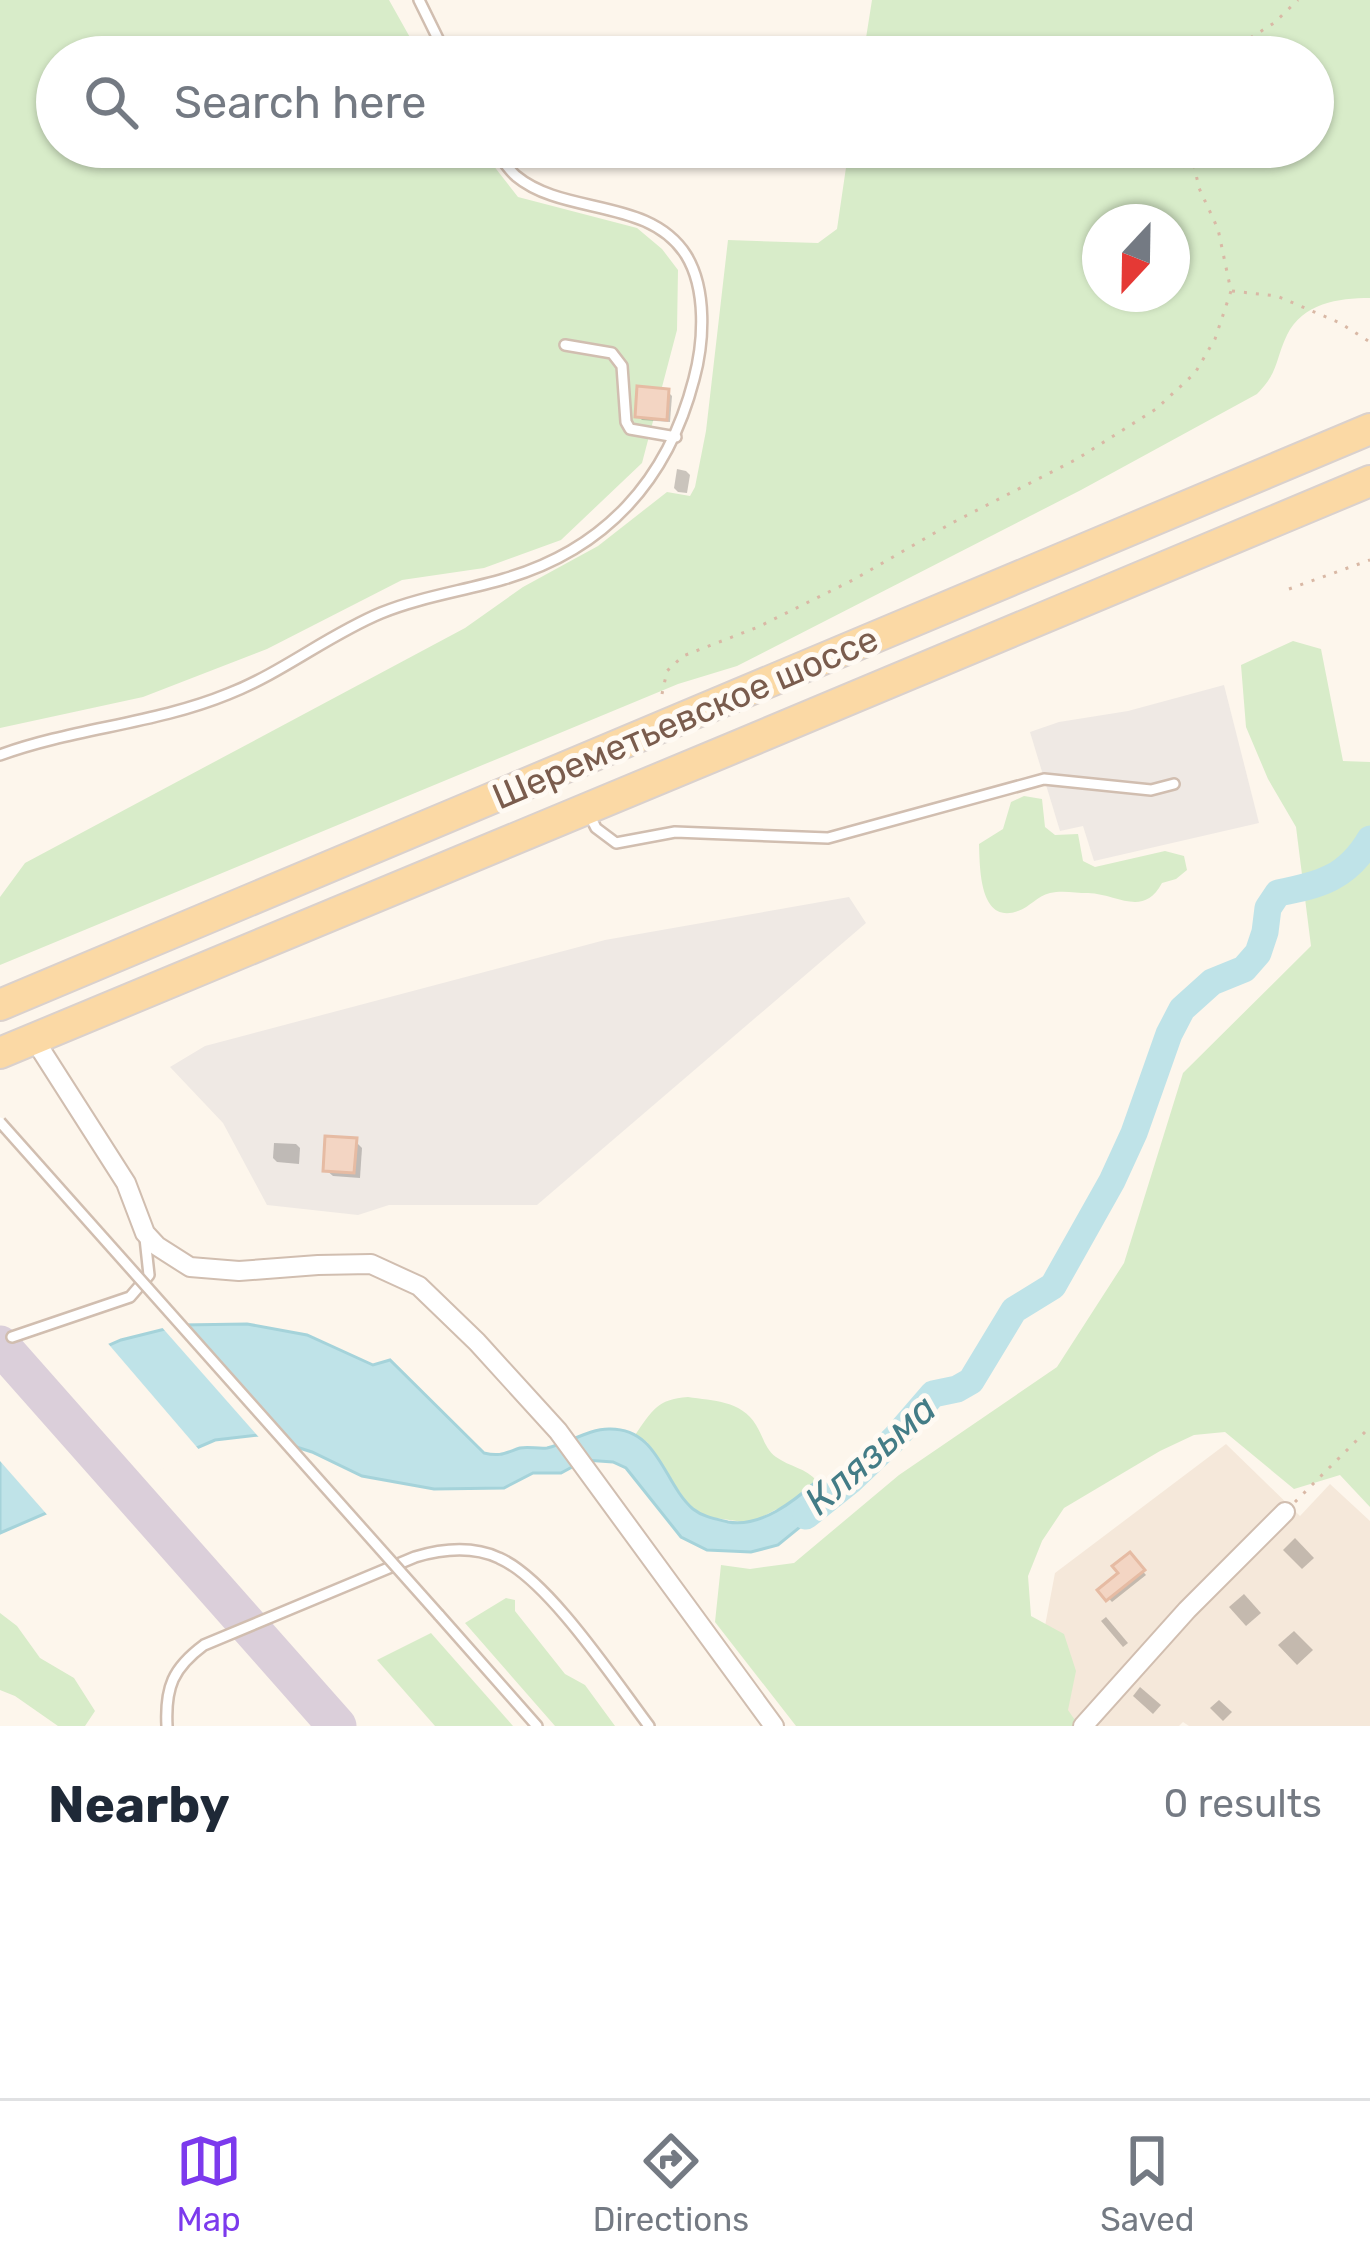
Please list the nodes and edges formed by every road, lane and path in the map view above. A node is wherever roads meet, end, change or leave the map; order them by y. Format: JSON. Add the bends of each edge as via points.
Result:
{"nodes":[{"id":1,"x":418,"y":0,"type":"edge"},
{"id":2,"x":1298,"y":0,"type":"edge"},
{"id":3,"x":436,"y":36,"type":"edge"},
{"id":4,"x":1252,"y":36,"type":"edge"},
{"id":5,"x":509,"y":168,"type":"edge"},
{"id":6,"x":1195,"y":168,"type":"edge"},
{"id":7,"x":1231,"y":291,"type":"junction"},
{"id":8,"x":1370,"y":343,"type":"edge"},
{"id":9,"x":565,"y":346,"type":"dead end"},
{"id":10,"x":1364,"y":432,"type":"edge"},
{"id":11,"x":676,"y":437,"type":"junction"},
{"id":12,"x":1357,"y":486,"type":"edge"},
{"id":13,"x":1370,"y":560,"type":"edge"},
{"id":14,"x":1289,"y":589,"type":"dead end"},
{"id":15,"x":662,"y":694,"type":"dead end"},
{"id":16,"x":0,"y":755,"type":"edge"},
{"id":17,"x":1174,"y":784,"type":"dead end"},
{"id":18,"x":586,"y":809,"type":"junction"},
{"id":19,"x":285,"y":908,"type":"junction"},
{"id":20,"x":0,"y":1005,"type":"edge"},
{"id":21,"x":34,"y":1039,"type":"junction"},
{"id":22,"x":0,"y":1053,"type":"edge"},
{"id":23,"x":0,"y":1122,"type":"edge"},
{"id":24,"x":145,"y":1233,"type":"junction"},
{"id":25,"x":12,"y":1336,"type":"dead end"},
{"id":26,"x":1370,"y":1427,"type":"edge"},
{"id":27,"x":1285,"y":1512,"type":"joint"},
{"id":28,"x":167,"y":1726,"type":"edge"},
{"id":29,"x":538,"y":1726,"type":"edge"},
{"id":30,"x":649,"y":1726,"type":"edge"},
{"id":31,"x":774,"y":1726,"type":"edge"},
{"id":32,"x":1083,"y":1726,"type":"edge"}],
"edges":[{"from":1,"to":3,"type":"lane"},
{"from":2,"to":4,"type":"path"},
{"from":5,"to":11,"type":"lane","via":[[556,196],[655,226],[688,258],[701,326]]},
{"from":6,"to":7,"type":"path"},
{"from":7,"to":8,"type":"path","via":[[1277,296]]},
{"from":7,"to":15,"type":"path","via":[[1195,373],[1156,409],[853,580],[683,656],[667,671]]},
{"from":9,"to":11,"type":"lane","via":[[612,353],[622,366],[630,429]]},
{"from":10,"to":19,"type":"main road","name":"Шереметьевское шоссе"},
{"from":11,"to":16,"type":"lane","via":[[628,508],[582,547],[508,578],[381,613],[231,693]]},
{"from":12,"to":18,"type":"main road","name":"Шереметьевское шоссе"},
{"from":13,"to":14,"type":"path"},
{"from":17,"to":18,"type":"lane","via":[[1150,790],[1044,779],[828,838],[675,832],[616,843]]},
{"from":18,"to":19,"type":"main road","name":"Шереметьевское шоссе"},
{"from":19,"to":20,"type":"main road","name":"Шереметьевское шоссе"},
{"from":19,"to":21,"type":"main road","name":"Шереметьевское шоссе"},
{"from":21,"to":22,"type":"main road","name":"Шереметьевское шоссе"},
{"from":21,"to":24,"type":"street","via":[[126,1183]]},
{"from":23,"to":29,"type":"lane","bridge":true},
{"from":24,"to":25,"type":"lane","via":[[148,1275],[130,1297]]},
{"from":24,"to":31,"type":"street","via":[[190,1267],[371,1264],[419,1286],[558,1431]]},
{"from":26,"to":27,"type":"path"},
{"from":27,"to":32,"type":"street"},
{"from":28,"to":30,"type":"lane","via":[[169,1688],[204,1645],[415,1557],[465,1550],[495,1556],[550,1599]]}]}
